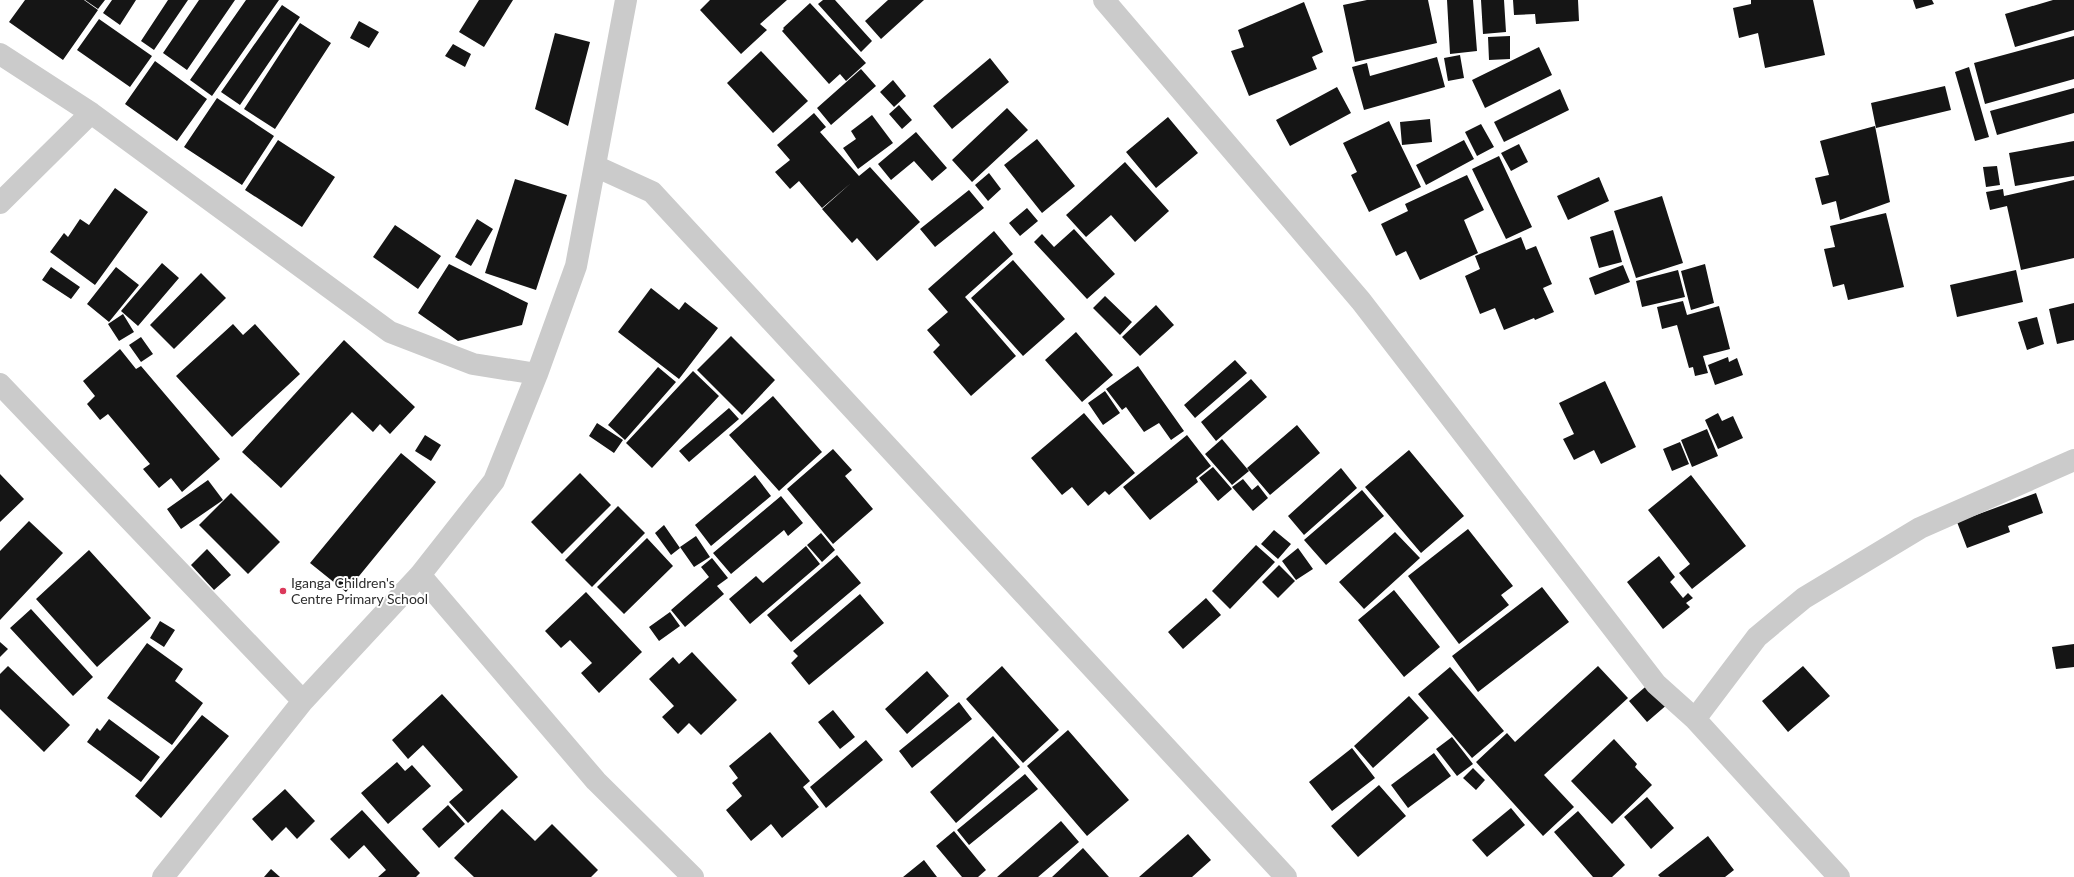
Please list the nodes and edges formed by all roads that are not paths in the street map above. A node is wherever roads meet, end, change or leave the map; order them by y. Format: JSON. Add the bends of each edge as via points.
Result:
{"nodes":[{"id":1,"x":626,"y":0,"type":"edge"},
{"id":2,"x":1104,"y":0,"type":"edge"},
{"id":3,"x":0,"y":54,"type":"edge"},
{"id":4,"x":91,"y":113,"type":"junction"},
{"id":5,"x":595,"y":166,"type":"junction"},
{"id":6,"x":0,"y":203,"type":"edge"},
{"id":7,"x":537,"y":374,"type":"junction"},
{"id":8,"x":0,"y":384,"type":"edge"},
{"id":9,"x":2074,"y":460,"type":"edge"},
{"id":10,"x":420,"y":575,"type":"junction"},
{"id":11,"x":303,"y":701,"type":"junction"},
{"id":12,"x":1695,"y":720,"type":"junction"},
{"id":13,"x":164,"y":877,"type":"edge"},
{"id":14,"x":693,"y":877,"type":"edge"},
{"id":15,"x":1286,"y":877,"type":"edge"},
{"id":16,"x":1839,"y":877,"type":"edge"}],
"edges":[{"from":1,"to":5,"type":"street"},
{"from":2,"to":12,"type":"street","via":[[1360,300],[1656,684]]},
{"from":3,"to":4,"type":"street"},
{"from":4,"to":6,"type":"street"},
{"from":4,"to":7,"type":"street","via":[[390,332],[473,364]]},
{"from":5,"to":7,"type":"street","via":[[576,266]]},
{"from":5,"to":15,"type":"street","via":[[652,192]]},
{"from":7,"to":10,"type":"street","via":[[494,481]]},
{"from":8,"to":11,"type":"street"},
{"from":9,"to":12,"type":"street","via":[[1920,528],[1804,598],[1756,637]]},
{"from":10,"to":11,"type":"street"},
{"from":10,"to":14,"type":"street","via":[[596,781]]},
{"from":11,"to":13,"type":"street"},
{"from":12,"to":16,"type":"street"}]}
